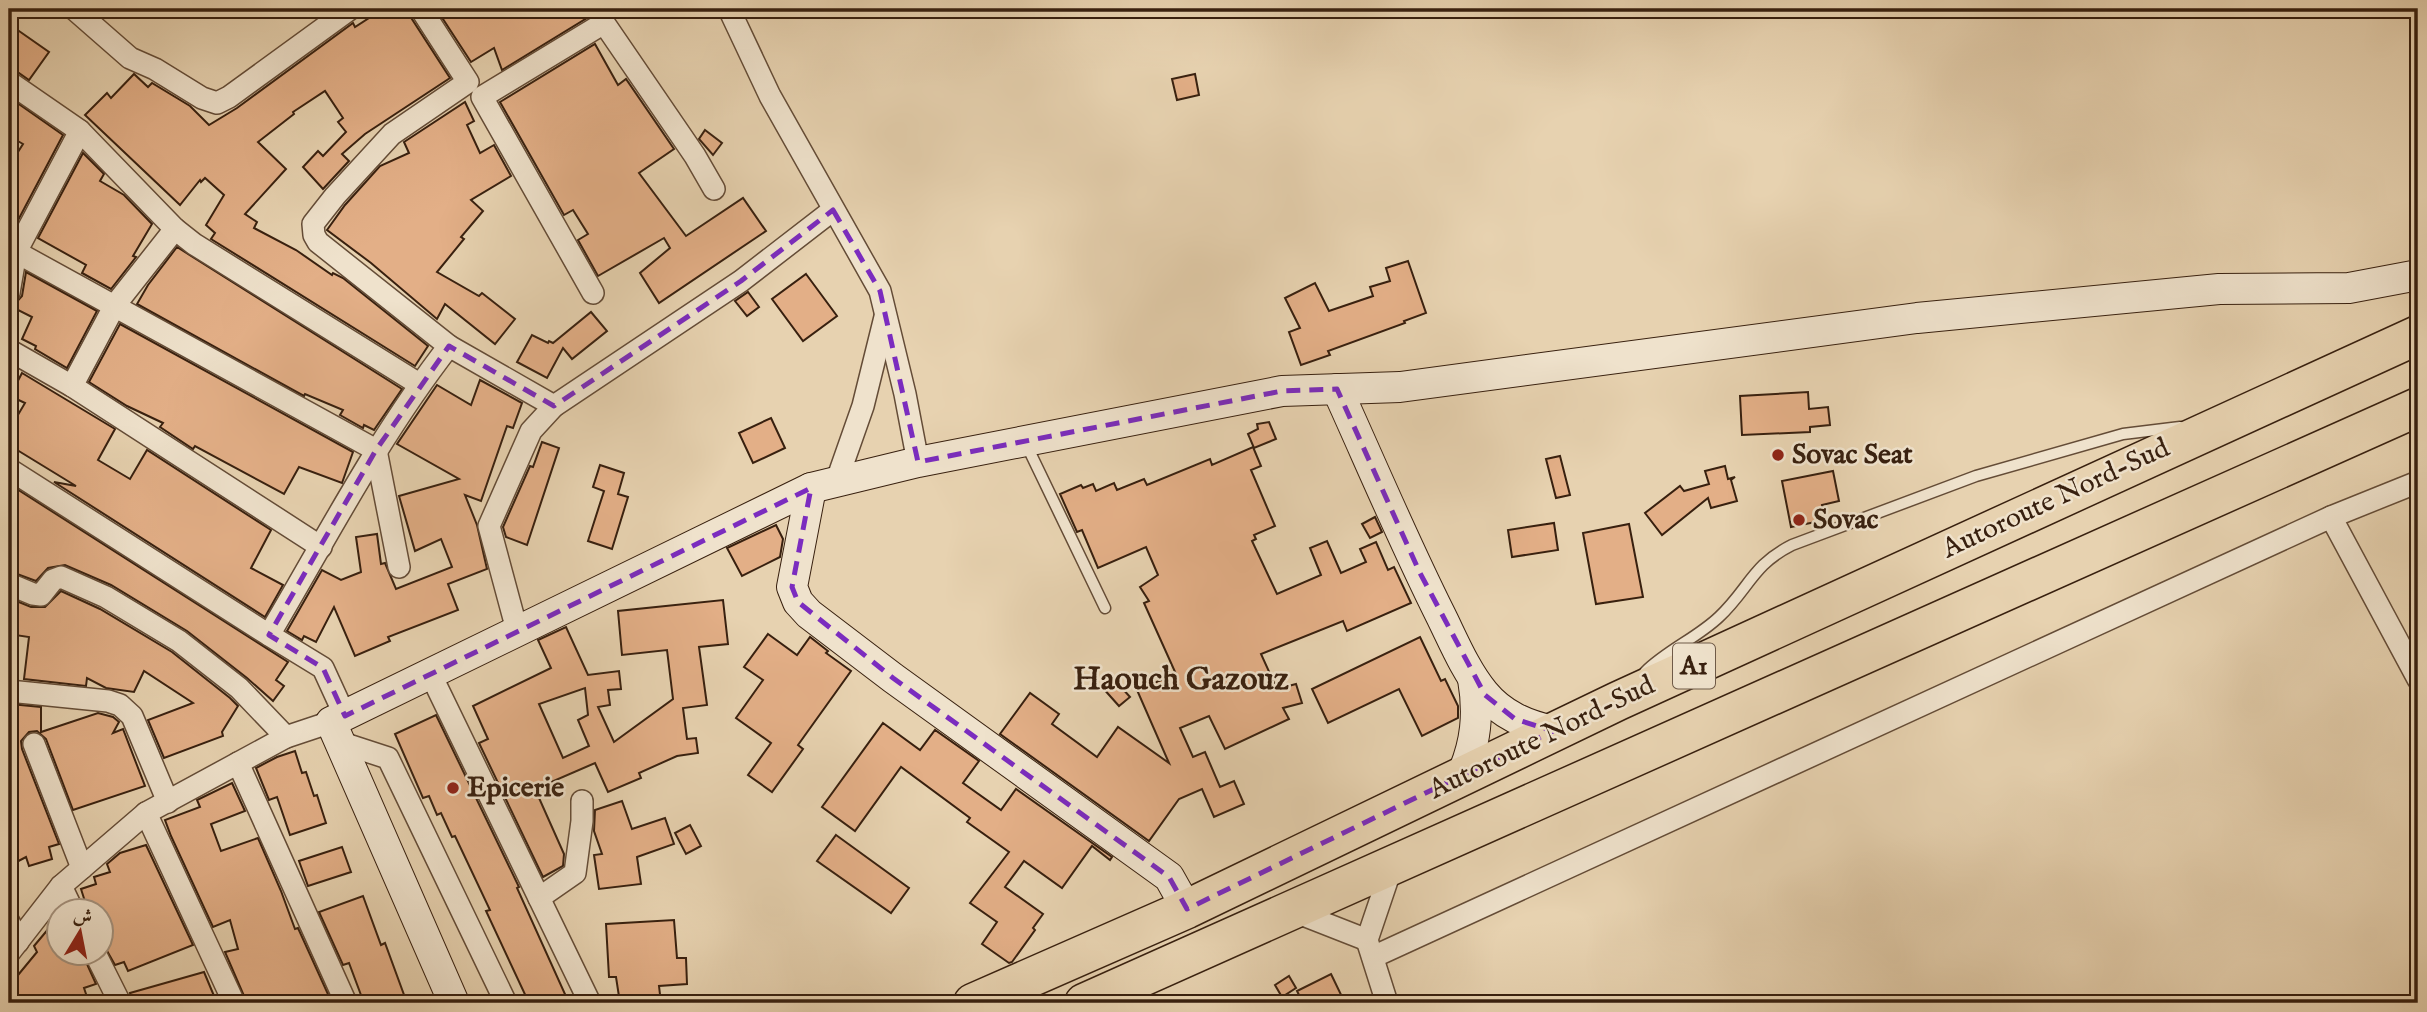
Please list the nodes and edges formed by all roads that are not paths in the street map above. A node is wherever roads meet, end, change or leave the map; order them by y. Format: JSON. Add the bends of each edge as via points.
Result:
{"nodes":[{"id":1,"x":74,"y":9,"type":"edge"},
{"id":2,"x":350,"y":9,"type":"edge"},
{"id":3,"x":729,"y":9,"type":"edge"},
{"id":4,"x":429,"y":12,"type":"edge"},
{"id":5,"x":10,"y":84,"type":"edge"},
{"id":6,"x":475,"y":89,"type":"junction"},
{"id":7,"x":80,"y":131,"type":"junction"},
{"id":8,"x":714,"y":189,"type":"dead end"},
{"id":9,"x":833,"y":210,"type":"junction"},
{"id":10,"x":176,"y":229,"type":"junction"},
{"id":11,"x":13,"y":252,"type":"edge"},
{"id":12,"x":2418,"y":275,"type":"edge"},
{"id":13,"x":9,"y":293,"type":"edge"},
{"id":14,"x":593,"y":293,"type":"dead end"},
{"id":15,"x":115,"y":305,"type":"junction"},
{"id":16,"x":886,"y":315,"type":"junction"},
{"id":17,"x":2418,"y":335,"type":"edge"},
{"id":18,"x":449,"y":346,"type":"junction"},
{"id":19,"x":9,"y":350,"type":"edge"},
{"id":20,"x":419,"y":384,"type":"junction"},
{"id":21,"x":72,"y":386,"type":"junction"},
{"id":22,"x":1337,"y":389,"type":"junction"},
{"id":23,"x":554,"y":406,"type":"junction"},
{"id":24,"x":2418,"y":407,"type":"edge"},
{"id":25,"x":2224,"y":422,"type":"junction"},
{"id":26,"x":1024,"y":442,"type":"junction"},
{"id":27,"x":376,"y":450,"type":"junction"},
{"id":28,"x":918,"y":462,"type":"junction"},
{"id":29,"x":9,"y":470,"type":"edge"},
{"id":30,"x":2418,"y":482,"type":"edge"},
{"id":31,"x":824,"y":484,"type":"junction"},
{"id":32,"x":2331,"y":517,"type":"junction"},
{"id":33,"x":321,"y":547,"type":"junction"},
{"id":34,"x":399,"y":566,"type":"dead end"},
{"id":35,"x":9,"y":584,"type":"edge"},
{"id":36,"x":1105,"y":608,"type":"dead end"},
{"id":37,"x":517,"y":630,"type":"junction"},
{"id":38,"x":269,"y":635,"type":"junction"},
{"id":39,"x":430,"y":673,"type":"junction"},
{"id":40,"x":1473,"y":679,"type":"junction"},
{"id":41,"x":2418,"y":679,"type":"edge"},
{"id":42,"x":9,"y":691,"type":"edge"},
{"id":43,"x":1618,"y":701,"type":"junction"},
{"id":44,"x":339,"y":727,"type":"junction"},
{"id":45,"x":1553,"y":731,"type":"junction"},
{"id":46,"x":286,"y":737,"type":"junction"},
{"id":47,"x":34,"y":744,"type":"dead end"},
{"id":48,"x":238,"y":763,"type":"junction"},
{"id":49,"x":1462,"y":775,"type":"junction"},
{"id":50,"x":582,"y":801,"type":"dead end"},
{"id":51,"x":168,"y":802,"type":"junction"},
{"id":52,"x":146,"y":813,"type":"junction"},
{"id":53,"x":1392,"y":866,"type":"junction"},
{"id":54,"x":82,"y":868,"type":"junction"},
{"id":55,"x":61,"y":886,"type":"junction"},
{"id":56,"x":66,"y":897,"type":"edge"},
{"id":57,"x":539,"y":898,"type":"junction"},
{"id":58,"x":1187,"y":909,"type":"junction"},
{"id":59,"x":1293,"y":911,"type":"junction"},
{"id":60,"x":9,"y":922,"type":"edge"},
{"id":61,"x":14,"y":948,"type":"edge"},
{"id":62,"x":1370,"y":948,"type":"junction"},
{"id":63,"x":102,"y":967,"type":"edge"},
{"id":64,"x":120,"y":1003,"type":"edge"},
{"id":65,"x":234,"y":1003,"type":"edge"},
{"id":66,"x":346,"y":1003,"type":"edge"},
{"id":67,"x":454,"y":1003,"type":"edge"},
{"id":68,"x":506,"y":1003,"type":"edge"},
{"id":69,"x":590,"y":1003,"type":"edge"},
{"id":70,"x":972,"y":1003,"type":"edge"},
{"id":71,"x":1084,"y":1003,"type":"edge"},
{"id":72,"x":1387,"y":1003,"type":"edge"}],
"edges":[{"from":1,"to":2,"type":"street","via":[[130,58],[216,103]]},
{"from":3,"to":9,"type":"street","via":[[770,96]]},
{"from":4,"to":6,"type":"street"},
{"from":5,"to":7,"type":"street"},
{"from":6,"to":8,"type":"street","via":[[604,23]]},
{"from":6,"to":14,"type":"street"},
{"from":6,"to":18,"type":"street","via":[[392,134],[313,224],[318,242]]},
{"from":7,"to":10,"type":"street"},
{"from":7,"to":11,"type":"street"},
{"from":9,"to":16,"type":"street","via":[[875,281]]},
{"from":9,"to":23,"type":"street","via":[[741,281]]},
{"from":10,"to":15,"type":"street"},
{"from":10,"to":20,"type":"street"},
{"from":11,"to":13,"type":"street"},
{"from":11,"to":15,"type":"street"},
{"from":12,"to":22,"type":"street","via":[[2348,288],[2198,290],[1917,318],[1400,387]]},
{"from":15,"to":21,"type":"street"},
{"from":15,"to":27,"type":"street"},
{"from":16,"to":28,"type":"street"},
{"from":16,"to":31,"type":"street","via":[[863,406]]},
{"from":17,"to":25,"type":"highway","name":"Autoroute Nord-Sud","number":"A1"},
{"from":18,"to":20,"type":"street"},
{"from":18,"to":23,"type":"street"},
{"from":19,"to":21,"type":"street"},
{"from":20,"to":27,"type":"street"},
{"from":21,"to":33,"type":"street"},
{"from":22,"to":26,"type":"street","via":[[1272,392]]},
{"from":22,"to":40,"type":"street"},
{"from":23,"to":37,"type":"street","via":[[531,431],[489,526]]},
{"from":24,"to":53,"type":"highway","name":"Autoroute Nord-Sud","number":"A1"},
{"from":25,"to":43,"type":"highway","name":"Autoroute Nord-Sud","number":"A1"},
{"from":25,"to":43,"type":"lane","via":[[2091,442],[1976,476],[1792,545],[1766,560],[1718,618],[1655,663]]},
{"from":26,"to":28,"type":"street"},
{"from":26,"to":36,"type":"lane"},
{"from":27,"to":33,"type":"street"},
{"from":27,"to":34,"type":"street"},
{"from":28,"to":31,"type":"street"},
{"from":29,"to":38,"type":"street"},
{"from":30,"to":32,"type":"street"},
{"from":31,"to":37,"type":"street"},
{"from":31,"to":58,"type":"street","via":[[792,587],[797,602],[893,678],[1169,877]]},
{"from":32,"to":41,"type":"street"},
{"from":32,"to":62,"type":"street"},
{"from":33,"to":38,"type":"street"},
{"from":35,"to":46,"type":"street","via":[[41,595],[53,580],[61,578],[106,597],[179,641],[239,688]]},
{"from":37,"to":39,"type":"street"},
{"from":38,"to":44,"type":"street","via":[[323,668]]},
{"from":39,"to":44,"type":"street"},
{"from":39,"to":57,"type":"street"},
{"from":40,"to":45,"type":"street","via":[[1507,714]]},
{"from":40,"to":49,"type":"street","via":[[1475,738]]},
{"from":42,"to":51,"type":"street","via":[[120,705],[132,716]]},
{"from":43,"to":45,"type":"highway","name":"Autoroute Nord-Sud","number":"A1"},
{"from":44,"to":46,"type":"street"},
{"from":44,"to":67,"type":"street"},
{"from":44,"to":68,"type":"street","via":[[388,758]]},
{"from":45,"to":49,"type":"highway","name":"Autoroute Nord-Sud","number":"A1"},
{"from":46,"to":48,"type":"street"},
{"from":47,"to":54,"type":"street"},
{"from":48,"to":51,"type":"street"},
{"from":48,"to":66,"type":"street"},
{"from":49,"to":58,"type":"highway","name":"Autoroute Nord-Sud","number":"A1"},
{"from":50,"to":57,"type":"street","via":[[575,873]]},
{"from":51,"to":52,"type":"street"},
{"from":52,"to":54,"type":"street"},
{"from":52,"to":65,"type":"street"},
{"from":53,"to":59,"type":"highway","name":"Autoroute Nord-Sud","number":"A1"},
{"from":53,"to":62,"type":"street"},
{"from":54,"to":55,"type":"street"},
{"from":55,"to":56,"type":"street"},
{"from":55,"to":61,"type":"street"},
{"from":57,"to":69,"type":"street"},
{"from":58,"to":70,"type":"highway","name":"Autoroute Nord-Sud","number":"A1"},
{"from":59,"to":62,"type":"street"},
{"from":59,"to":71,"type":"highway","name":"Autoroute Nord-Sud","number":"A1"},
{"from":60,"to":61,"type":"street"},
{"from":62,"to":72,"type":"street"},
{"from":63,"to":64,"type":"street"}]}
